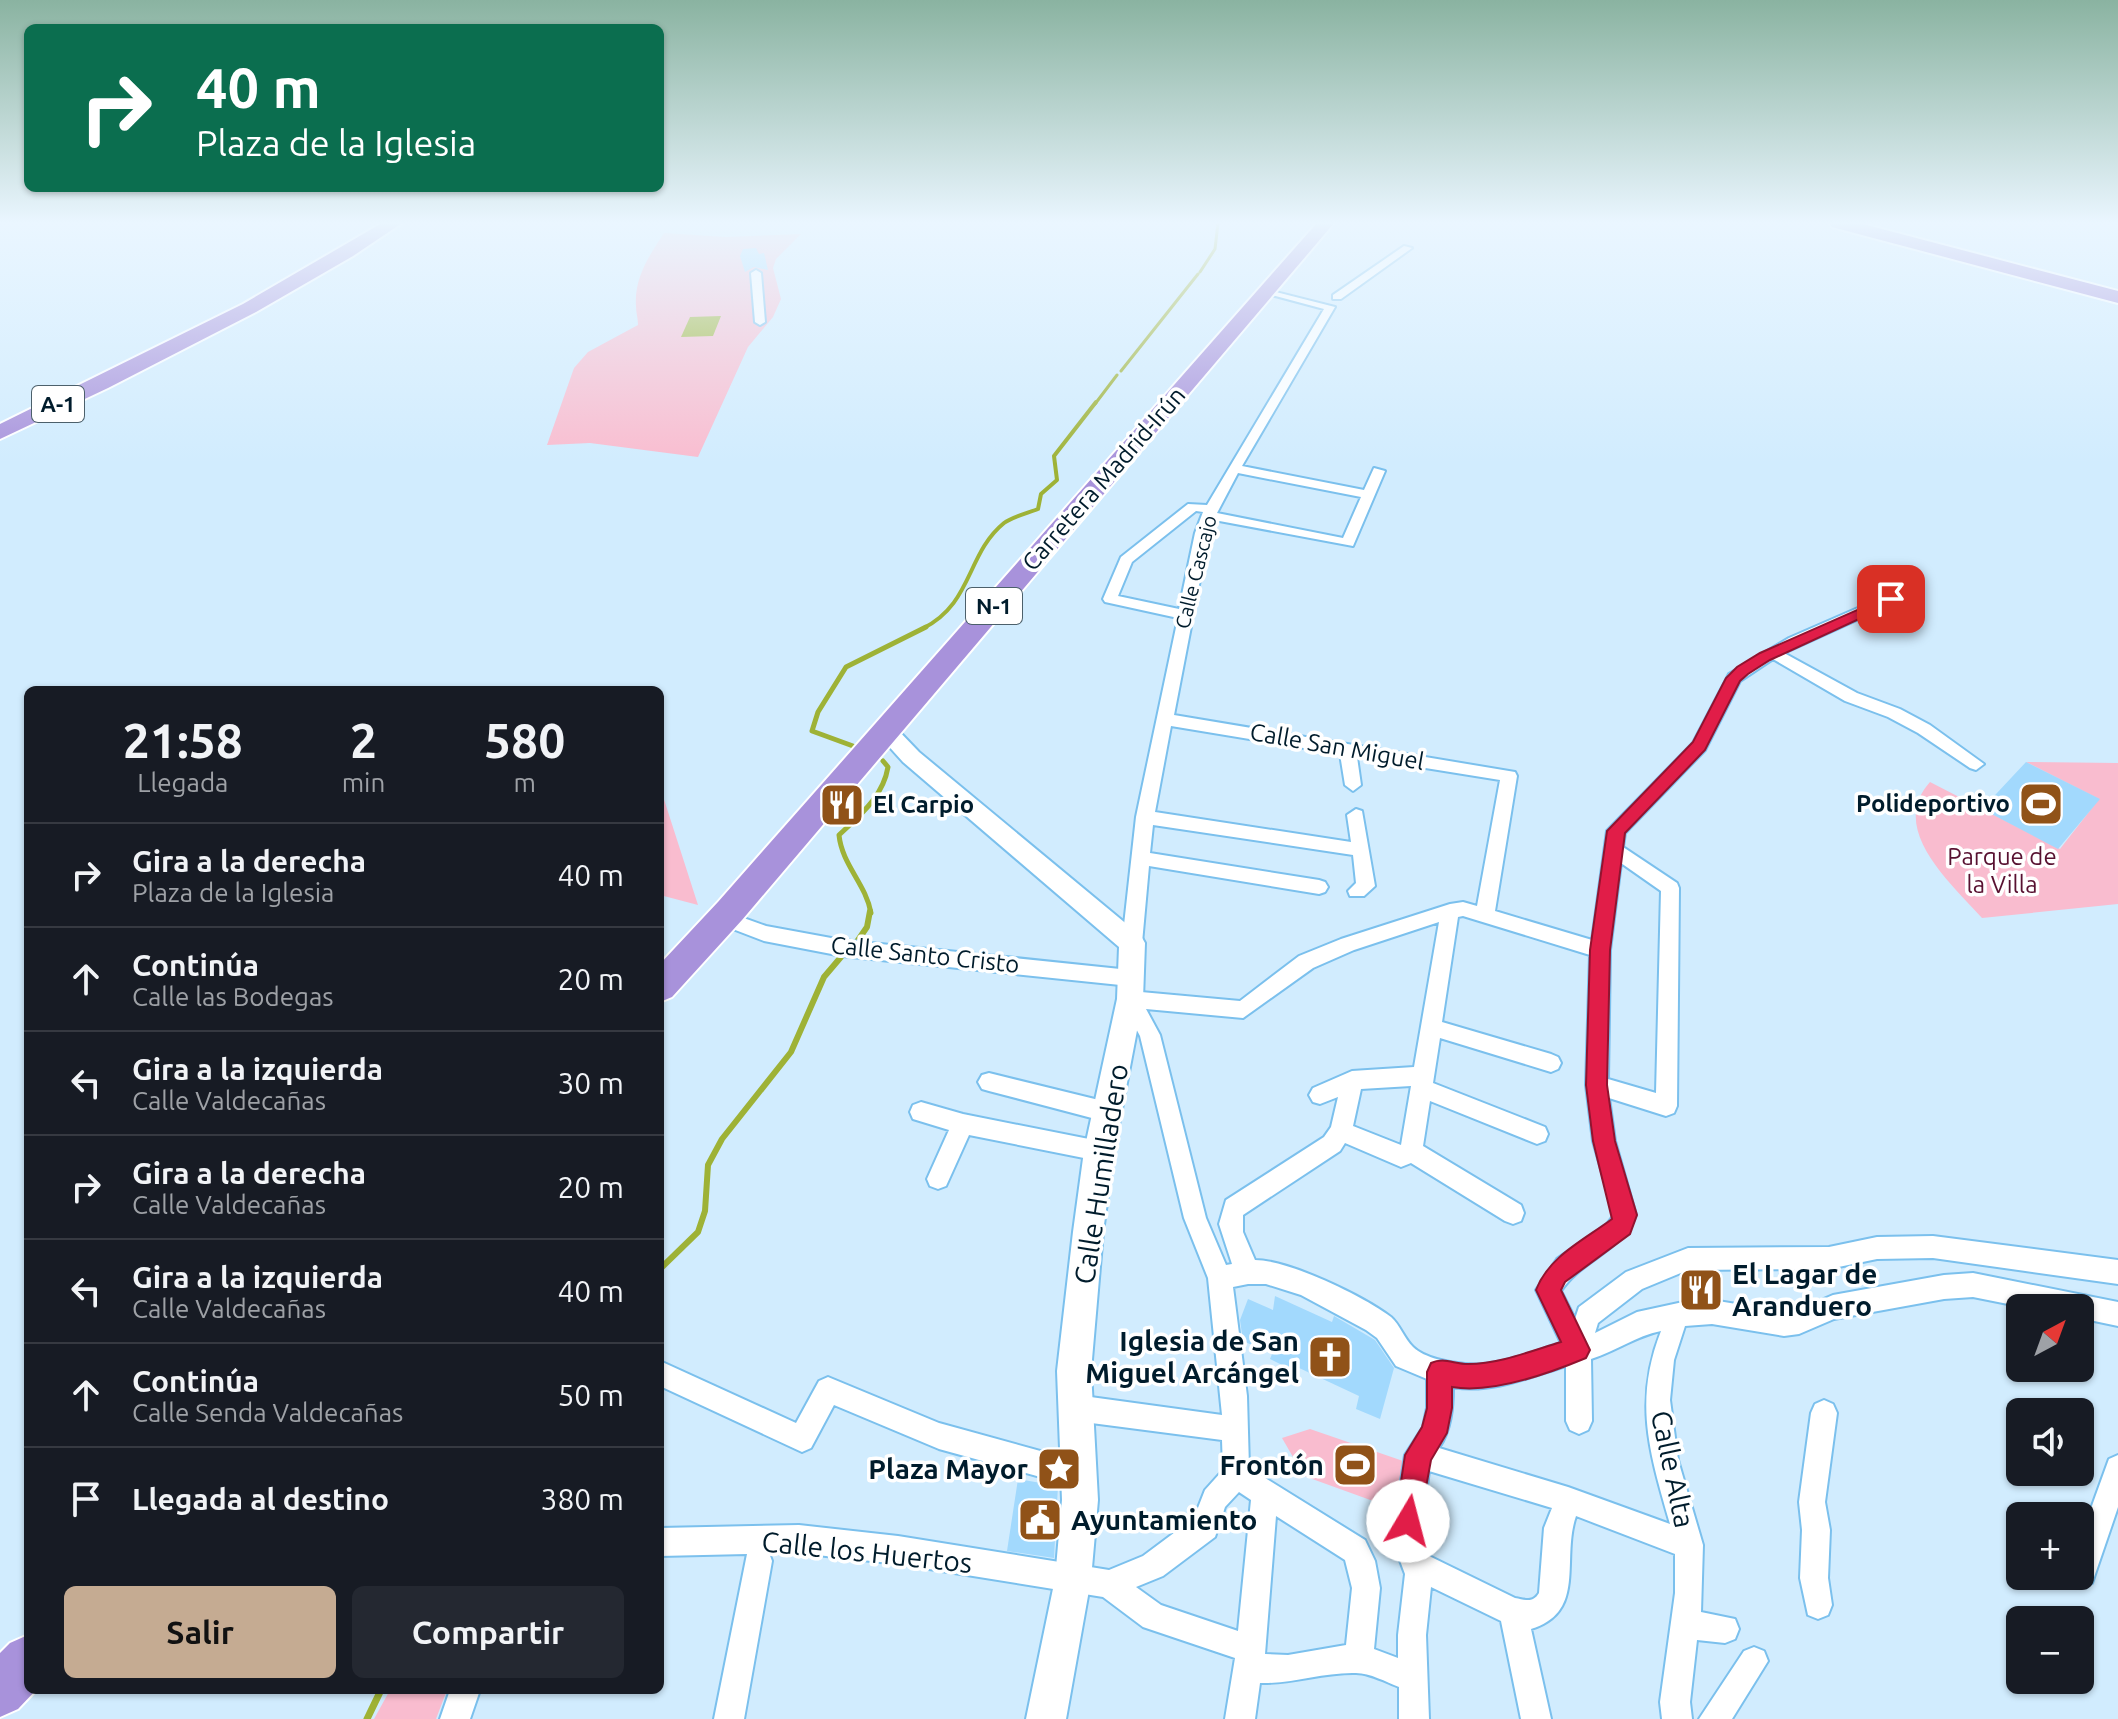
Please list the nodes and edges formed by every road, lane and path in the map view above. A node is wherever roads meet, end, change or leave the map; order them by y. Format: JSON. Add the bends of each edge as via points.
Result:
{"nodes":[{"id":1,"x":233,"y":303,"type":"edge"},
{"id":2,"x":252,"y":303,"type":"edge"},
{"id":3,"x":758,"y":303,"type":"edge"},
{"id":4,"x":1257,"y":303,"type":"edge"},
{"id":5,"x":1332,"y":303,"type":"edge"},
{"id":6,"x":760,"y":322,"type":"dead end"},
{"id":7,"x":0,"y":417,"type":"edge"},
{"id":8,"x":0,"y":432,"type":"edge"},
{"id":9,"x":1234,"y":468,"type":"junction"},
{"id":10,"x":1379,"y":471,"type":"dead end"},
{"id":11,"x":1369,"y":495,"type":"junction"},
{"id":12,"x":1209,"y":512,"type":"junction"},
{"id":13,"x":1911,"y":590,"type":"dead end"},
{"id":14,"x":1184,"y":615,"type":"junction"},
{"id":15,"x":1773,"y":653,"type":"junction"},
{"id":16,"x":1165,"y":719,"type":"junction"},
{"id":17,"x":886,"y":731,"type":"junction"},
{"id":18,"x":1348,"y":748,"type":"junction"},
{"id":19,"x":1976,"y":764,"type":"dead end"},
{"id":20,"x":1353,"y":785,"type":"dead end"},
{"id":21,"x":1356,"y":815,"type":"dead end"},
{"id":22,"x":1145,"y":817,"type":"junction"},
{"id":23,"x":1613,"y":849,"type":"junction"},
{"id":24,"x":1361,"y":850,"type":"junction"},
{"id":25,"x":1139,"y":858,"type":"junction"},
{"id":26,"x":1654,"y":874,"type":"junction"},
{"id":27,"x":1609,"y":877,"type":"junction"},
{"id":28,"x":1319,"y":887,"type":"dead end"},
{"id":29,"x":1357,"y":891,"type":"dead end"},
{"id":30,"x":1450,"y":911,"type":"junction"},
{"id":31,"x":1485,"y":915,"type":"junction"},
{"id":32,"x":724,"y":918,"type":"junction"},
{"id":33,"x":1132,"y":943,"type":"junction"},
{"id":34,"x":1600,"y":950,"type":"junction"},
{"id":35,"x":664,"y":983,"type":"edge"},
{"id":36,"x":1130,"y":988,"type":"junction"},
{"id":37,"x":1431,"y":1027,"type":"junction"},
{"id":38,"x":1551,"y":1063,"type":"dead end"},
{"id":39,"x":1352,"y":1080,"type":"junction"},
{"id":40,"x":989,"y":1082,"type":"dead end"},
{"id":41,"x":1422,"y":1082,"type":"junction"},
{"id":42,"x":1597,"y":1085,"type":"junction"},
{"id":43,"x":1320,"y":1095,"type":"dead end"},
{"id":44,"x":921,"y":1112,"type":"dead end"},
{"id":45,"x":1107,"y":1112,"type":"junction"},
{"id":46,"x":963,"y":1124,"type":"junction"},
{"id":47,"x":1341,"y":1131,"type":"junction"},
{"id":48,"x":1537,"y":1134,"type":"dead end"},
{"id":49,"x":1099,"y":1151,"type":"junction"},
{"id":50,"x":1411,"y":1151,"type":"junction"},
{"id":51,"x":938,"y":1179,"type":"dead end"},
{"id":52,"x":1513,"y":1213,"type":"dead end"},
{"id":53,"x":1248,"y":1272,"type":"junction"},
{"id":54,"x":2118,"y":1272,"type":"edge"},
{"id":55,"x":1220,"y":1278,"type":"junction"},
{"id":56,"x":2118,"y":1314,"type":"edge"},
{"id":57,"x":1671,"y":1317,"type":"junction"},
{"id":58,"x":1578,"y":1350,"type":"junction"},
{"id":59,"x":1440,"y":1372,"type":"junction"},
{"id":60,"x":664,"y":1375,"type":"edge"},
{"id":61,"x":1076,"y":1408,"type":"junction"},
{"id":62,"x":1824,"y":1413,"type":"dead end"},
{"id":63,"x":1579,"y":1421,"type":"dead end"},
{"id":64,"x":1234,"y":1429,"type":"junction"},
{"id":65,"x":1418,"y":1455,"type":"junction"},
{"id":66,"x":2118,"y":1468,"type":"edge"},
{"id":67,"x":1080,"y":1475,"type":"junction"},
{"id":68,"x":1236,"y":1475,"type":"junction"},
{"id":69,"x":1265,"y":1493,"type":"junction"},
{"id":70,"x":1568,"y":1500,"type":"junction"},
{"id":71,"x":2094,"y":1538,"type":"edge"},
{"id":72,"x":664,"y":1542,"type":"edge"},
{"id":73,"x":1689,"y":1545,"type":"junction"},
{"id":74,"x":758,"y":1561,"type":"dead end"},
{"id":75,"x":1420,"y":1566,"type":"junction"},
{"id":76,"x":1091,"y":1581,"type":"junction"},
{"id":77,"x":1818,"y":1605,"type":"dead end"},
{"id":78,"x":1513,"y":1612,"type":"junction"},
{"id":79,"x":1686,"y":1624,"type":"junction"},
{"id":80,"x":1725,"y":1629,"type":"dead end"},
{"id":81,"x":1249,"y":1658,"type":"junction"},
{"id":82,"x":1359,"y":1658,"type":"junction"},
{"id":83,"x":1754,"y":1661,"type":"dead end"},
{"id":84,"x":24,"y":1665,"type":"edge"},
{"id":85,"x":1412,"y":1677,"type":"junction"},
{"id":86,"x":0,"y":1691,"type":"edge"},
{"id":87,"x":464,"y":1694,"type":"edge"},
{"id":88,"x":1674,"y":1713,"type":"edge"},
{"id":89,"x":455,"y":1719,"type":"edge"},
{"id":90,"x":729,"y":1719,"type":"edge"},
{"id":91,"x":1046,"y":1719,"type":"edge"},
{"id":92,"x":1240,"y":1719,"type":"edge"},
{"id":93,"x":1414,"y":1719,"type":"edge"},
{"id":94,"x":1536,"y":1719,"type":"edge"},
{"id":95,"x":1714,"y":1719,"type":"edge"}],
"edges":[{"from":1,"to":7,"type":"highway","number":"A-1"},
{"from":2,"to":8,"type":"highway","number":"A-1"},
{"from":3,"to":6,"type":"street"},
{"from":4,"to":17,"type":"highway","name":"Carretera Madrid-Irún","number":"N-1"},
{"from":5,"to":9,"type":"street","name":"Calle Cascajo"},
{"from":9,"to":11,"type":"street"},
{"from":9,"to":12,"type":"street","name":"Calle Cascajo"},
{"from":10,"to":11,"type":"street"},
{"from":11,"to":12,"type":"street","via":[[1348,543]]},
{"from":12,"to":14,"type":"street","name":"Calle Cascajo"},
{"from":12,"to":14,"type":"street","via":[[1193,507],[1126,560],[1110,599]]},
{"from":13,"to":15,"type":"street"},
{"from":14,"to":16,"type":"street","name":"Calle Cascajo"},
{"from":15,"to":19,"type":"street","via":[[1851,697],[1924,729]]},
{"from":15,"to":23,"type":"street","via":[[1734,678],[1699,746],[1624,820]]},
{"from":16,"to":18,"type":"street","name":"Calle San Miguel"},
{"from":16,"to":22,"type":"street","name":"Calle Cascajo"},
{"from":17,"to":32,"type":"highway","name":"Carretera Madrid-Irún","number":"N-1"},
{"from":17,"to":33,"type":"main road"},
{"from":18,"to":20,"type":"street"},
{"from":18,"to":31,"type":"street","name":"Calle San Miguel","via":[[1509,776]]},
{"from":21,"to":24,"type":"street"},
{"from":22,"to":24,"type":"street"},
{"from":22,"to":25,"type":"street","name":"Calle Cascajo"},
{"from":23,"to":26,"type":"street"},
{"from":23,"to":27,"type":"street"},
{"from":24,"to":29,"type":"street","via":[[1366,886]]},
{"from":25,"to":28,"type":"street"},
{"from":25,"to":33,"type":"street","name":"Calle Cascajo"},
{"from":26,"to":27,"type":"street"},
{"from":26,"to":42,"type":"street","via":[[1670,888],[1666,1106]]},
{"from":27,"to":34,"type":"street"},
{"from":30,"to":31,"type":"street"},
{"from":30,"to":36,"type":"street","name":"Calle Santo Cristo","via":[[1306,962],[1243,1010]]},
{"from":30,"to":37,"type":"street"},
{"from":31,"to":34,"type":"street"},
{"from":32,"to":35,"type":"highway","name":"Carretera Madrid-Irún","number":"N-1"},
{"from":32,"to":36,"type":"street","name":"Calle Santo Cristo","via":[[764,933],[842,948]]},
{"from":33,"to":36,"type":"main road","name":"Calle Cascajo"},
{"from":34,"to":42,"type":"street"},
{"from":36,"to":45,"type":"main road","name":"Calle Humilladero"},
{"from":36,"to":55,"type":"street","via":[[1150,1035],[1195,1218]]},
{"from":37,"to":38,"type":"street"},
{"from":37,"to":41,"type":"street"},
{"from":39,"to":41,"type":"street"},
{"from":39,"to":43,"type":"street"},
{"from":39,"to":47,"type":"street"},
{"from":40,"to":45,"type":"street"},
{"from":41,"to":48,"type":"street"},
{"from":41,"to":50,"type":"street"},
{"from":42,"to":58,"type":"street","via":[[1604,1141],[1625,1215],[1616,1233],[1588,1248],[1557,1274],[1548,1290]]},
{"from":44,"to":46,"type":"street"},
{"from":45,"to":49,"type":"main road","name":"Calle Humilladero"},
{"from":46,"to":49,"type":"street"},
{"from":46,"to":51,"type":"street"},
{"from":47,"to":50,"type":"street","via":[[1401,1157]]},
{"from":47,"to":53,"type":"street","via":[[1332,1144],[1234,1208],[1231,1231]]},
{"from":49,"to":61,"type":"main road","name":"Calle Humilladero","via":[[1074,1371]]},
{"from":50,"to":52,"type":"street"},
{"from":53,"to":55,"type":"street"},
{"from":53,"to":59,"type":"street","via":[[1306,1285],[1365,1314],[1386,1329],[1405,1357]]},
{"from":54,"to":58,"type":"street","via":[[1933,1247],[1877,1248],[1829,1258],[1688,1259],[1634,1280],[1588,1316]]},
{"from":55,"to":64,"type":"street"},
{"from":56,"to":57,"type":"street","via":[[1973,1285],[1833,1307],[1784,1324],[1712,1312]]},
{"from":57,"to":58,"type":"street","via":[[1637,1324]]},
{"from":57,"to":73,"type":"street","name":"Calle Alta","via":[[1674,1329],[1662,1360],[1657,1400],[1665,1460]]},
{"from":58,"to":59,"type":"street","via":[[1501,1373],[1467,1377]]},
{"from":58,"to":63,"type":"street"},
{"from":59,"to":65,"type":"street","via":[[1434,1433]]},
{"from":60,"to":67,"type":"street","via":[[802,1439],[828,1390],[939,1436]]},
{"from":61,"to":64,"type":"street"},
{"from":61,"to":67,"type":"main road"},
{"from":62,"to":77,"type":"street","via":[[1812,1502]]},
{"from":64,"to":68,"type":"street"},
{"from":65,"to":70,"type":"street"},
{"from":65,"to":75,"type":"street","via":[[1406,1539],[1408,1553]]},
{"from":66,"to":71,"type":"street"},
{"from":67,"to":76,"type":"main road"},
{"from":68,"to":69,"type":"street"},
{"from":68,"to":76,"type":"street","via":[[1214,1499],[1205,1527],[1153,1566]]},
{"from":69,"to":81,"type":"street"},
{"from":69,"to":82,"type":"street","via":[[1355,1550],[1362,1560]]},
{"from":70,"to":73,"type":"street"},
{"from":70,"to":78,"type":"street","via":[[1558,1528],[1553,1597],[1532,1615]]},
{"from":72,"to":76,"type":"street","name":"Calle los Huertos","via":[[799,1539]]},
{"from":73,"to":79,"type":"street","name":"Calle Alta"},
{"from":74,"to":90,"type":"street"},
{"from":75,"to":78,"type":"street"},
{"from":75,"to":85,"type":"street"},
{"from":76,"to":81,"type":"street","via":[[1153,1617]]},
{"from":76,"to":91,"type":"main road"},
{"from":78,"to":94,"type":"street"},
{"from":79,"to":80,"type":"street"},
{"from":79,"to":88,"type":"street","name":"Calle Alta"},
{"from":81,"to":82,"type":"street","via":[[1288,1669]]},
{"from":81,"to":92,"type":"street"},
{"from":82,"to":85,"type":"street"},
{"from":83,"to":95,"type":"street"},
{"from":84,"to":86,"type":"highway"},
{"from":85,"to":93,"type":"street"},
{"from":87,"to":89,"type":"street"}]}
